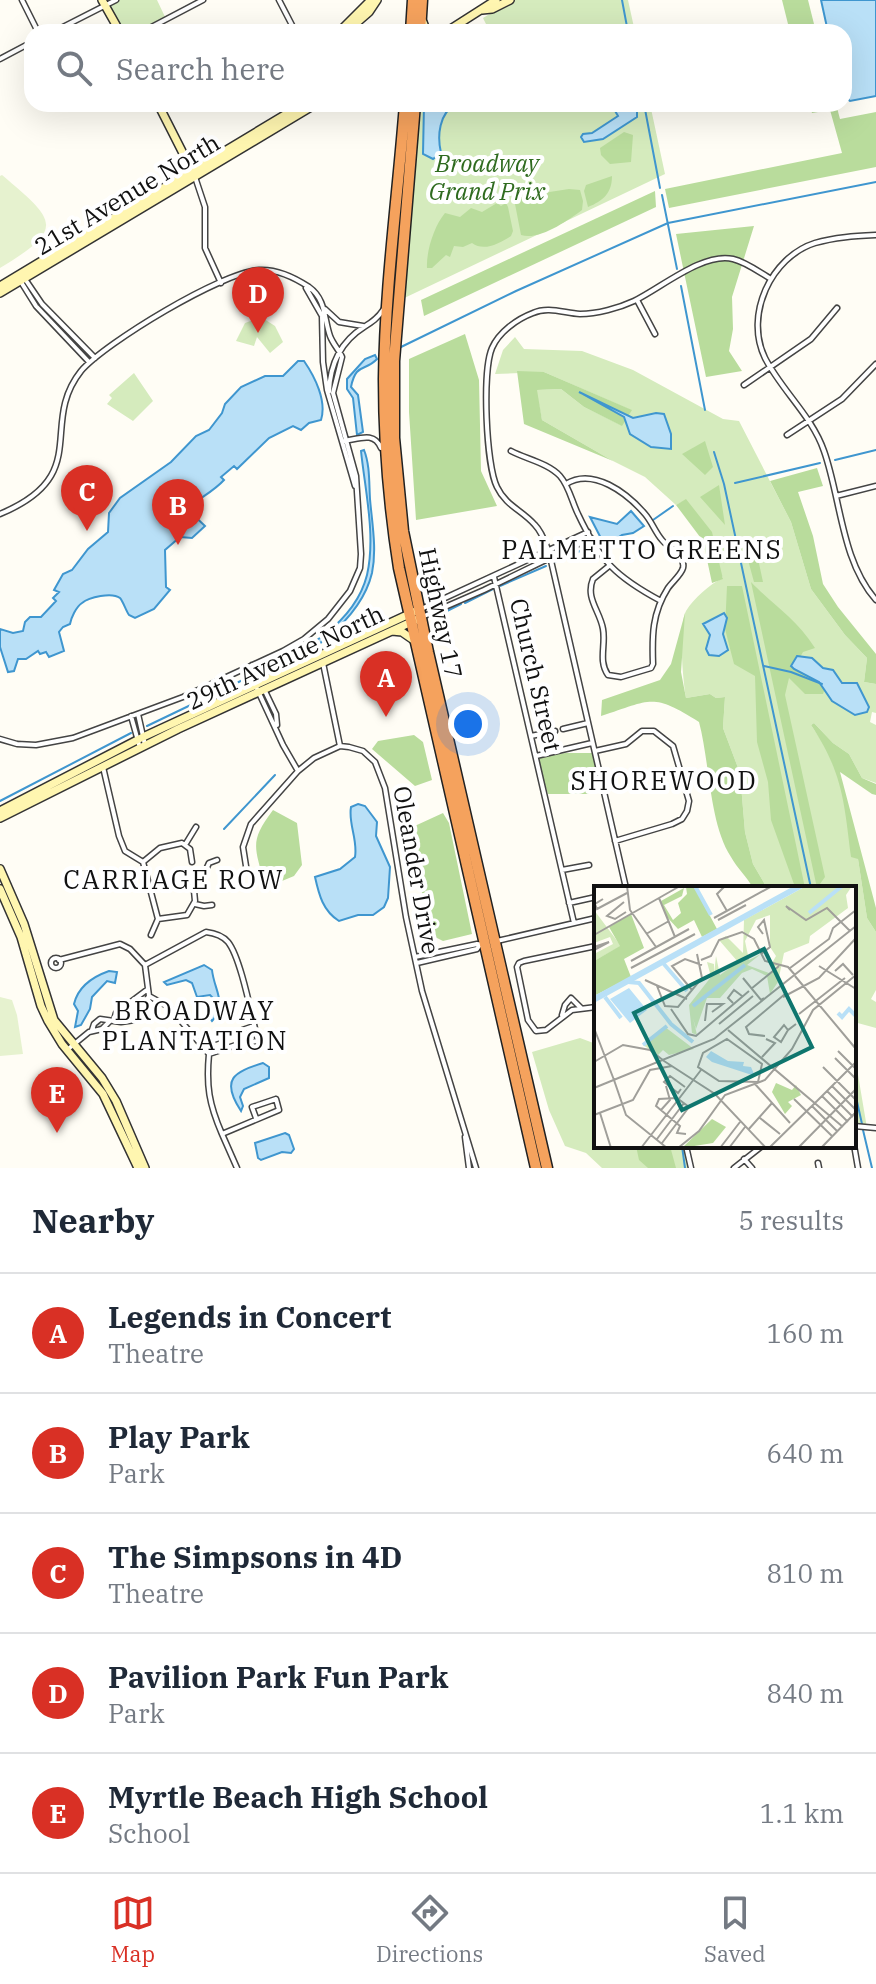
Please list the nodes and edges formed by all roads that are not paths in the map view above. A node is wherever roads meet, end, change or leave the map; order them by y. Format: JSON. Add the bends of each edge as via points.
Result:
{"nodes":[{"id":1,"x":22,"y":0,"type":"edge"},
{"id":2,"x":116,"y":0,"type":"edge"},
{"id":3,"x":203,"y":0,"type":"edge"},
{"id":4,"x":279,"y":0,"type":"edge"},
{"id":5,"x":371,"y":0,"type":"edge"},
{"id":6,"x":377,"y":0,"type":"edge"},
{"id":7,"x":413,"y":0,"type":"edge"},
{"id":8,"x":422,"y":0,"type":"edge"},
{"id":9,"x":496,"y":0,"type":"edge"},
{"id":10,"x":510,"y":0,"type":"edge"},
{"id":11,"x":104,"y":3,"type":"edge"},
{"id":12,"x":482,"y":10,"type":"junction"},
{"id":13,"x":421,"y":12,"type":"junction"},
{"id":14,"x":34,"y":24,"type":"edge"},
{"id":15,"x":67,"y":24,"type":"edge"},
{"id":16,"x":116,"y":24,"type":"edge"},
{"id":17,"x":157,"y":24,"type":"edge"},
{"id":18,"x":291,"y":24,"type":"edge"},
{"id":19,"x":347,"y":24,"type":"edge"},
{"id":20,"x":355,"y":24,"type":"edge"},
{"id":21,"x":412,"y":24,"type":"edge"},
{"id":22,"x":420,"y":24,"type":"edge"},
{"id":23,"x":424,"y":24,"type":"edge"},
{"id":24,"x":456,"y":24,"type":"edge"},
{"id":25,"x":24,"y":46,"type":"edge"},
{"id":26,"x":0,"y":59,"type":"edge"},
{"id":27,"x":162,"y":112,"type":"edge"},
{"id":28,"x":290,"y":112,"type":"edge"},
{"id":29,"x":302,"y":112,"type":"edge"},
{"id":30,"x":404,"y":112,"type":"edge"},
{"id":31,"x":414,"y":112,"type":"edge"},
{"id":32,"x":193,"y":172,"type":"junction"},
{"id":33,"x":876,"y":235,"type":"edge"},
{"id":34,"x":22,"y":279,"type":"junction"},
{"id":35,"x":771,"y":279,"type":"junction"},
{"id":36,"x":221,"y":283,"type":"junction"},
{"id":37,"x":0,"y":286,"type":"edge"},
{"id":38,"x":305,"y":286,"type":"junction"},
{"id":39,"x":390,"y":289,"type":"junction"},
{"id":40,"x":0,"y":293,"type":"edge"},
{"id":41,"x":637,"y":300,"type":"junction"},
{"id":42,"x":323,"y":306,"type":"junction"},
{"id":43,"x":837,"y":308,"type":"dead end"},
{"id":44,"x":365,"y":326,"type":"junction"},
{"id":45,"x":655,"y":334,"type":"dead end"},
{"id":46,"x":390,"y":342,"type":"junction"},
{"id":47,"x":340,"y":352,"type":"junction"},
{"id":48,"x":95,"y":358,"type":"junction"},
{"id":49,"x":89,"y":362,"type":"junction"},
{"id":50,"x":389,"y":363,"type":"junction"},
{"id":51,"x":876,"y":364,"type":"edge"},
{"id":52,"x":771,"y":367,"type":"junction"},
{"id":53,"x":744,"y":385,"type":"dead end"},
{"id":54,"x":329,"y":398,"type":"junction"},
{"id":55,"x":809,"y":421,"type":"junction"},
{"id":56,"x":787,"y":435,"type":"dead end"},
{"id":57,"x":344,"y":441,"type":"junction"},
{"id":58,"x":511,"y":451,"type":"dead end"},
{"id":59,"x":387,"y":467,"type":"junction"},
{"id":60,"x":566,"y":484,"type":"junction"},
{"id":61,"x":876,"y":486,"type":"edge"},
{"id":62,"x":836,"y":496,"type":"junction"},
{"id":63,"x":0,"y":513,"type":"edge"},
{"id":64,"x":589,"y":535,"type":"junction"},
{"id":65,"x":549,"y":552,"type":"junction"},
{"id":66,"x":551,"y":559,"type":"junction"},
{"id":67,"x":609,"y":566,"type":"junction"},
{"id":68,"x":494,"y":577,"type":"junction"},
{"id":69,"x":497,"y":583,"type":"junction"},
{"id":70,"x":876,"y":600,"type":"edge"},
{"id":71,"x":661,"y":601,"type":"junction"},
{"id":72,"x":414,"y":616,"type":"junction"},
{"id":73,"x":385,"y":632,"type":"junction"},
{"id":74,"x":415,"y":641,"type":"junction"},
{"id":75,"x":323,"y":661,"type":"junction"},
{"id":76,"x":250,"y":666,"type":"junction"},
{"id":77,"x":260,"y":687,"type":"junction"},
{"id":78,"x":138,"y":714,"type":"junction"},
{"id":79,"x":131,"y":716,"type":"junction"},
{"id":80,"x":588,"y":723,"type":"junction"},
{"id":81,"x":563,"y":729,"type":"dead end"},
{"id":82,"x":555,"y":731,"type":"dead end"},
{"id":83,"x":531,"y":736,"type":"junction"},
{"id":84,"x":0,"y":739,"type":"edge"},
{"id":85,"x":142,"y":742,"type":"junction"},
{"id":86,"x":592,"y":743,"type":"junction"},
{"id":87,"x":340,"y":746,"type":"junction"},
{"id":88,"x":595,"y":751,"type":"junction"},
{"id":89,"x":536,"y":756,"type":"junction"},
{"id":90,"x":103,"y":767,"type":"junction"},
{"id":91,"x":298,"y":771,"type":"junction"},
{"id":92,"x":0,"y":811,"type":"edge"},
{"id":93,"x":0,"y":818,"type":"edge"},
{"id":94,"x":196,"y":827,"type":"dead end"},
{"id":95,"x":615,"y":841,"type":"junction"},
{"id":96,"x":185,"y":845,"type":"junction"},
{"id":97,"x":217,"y":860,"type":"dead end"},
{"id":98,"x":143,"y":862,"type":"junction"},
{"id":99,"x":192,"y":862,"type":"dead end"},
{"id":100,"x":589,"y":865,"type":"dead end"},
{"id":101,"x":246,"y":866,"type":"dead end"},
{"id":102,"x":0,"y":869,"type":"edge"},
{"id":103,"x":562,"y":870,"type":"junction"},
{"id":104,"x":626,"y":886,"type":"edge"},
{"id":105,"x":0,"y":889,"type":"edge"},
{"id":106,"x":594,"y":897,"type":"edge"},
{"id":107,"x":569,"y":903,"type":"junction"},
{"id":108,"x":195,"y":904,"type":"junction"},
{"id":109,"x":212,"y":905,"type":"dead end"},
{"id":110,"x":594,"y":918,"type":"edge"},
{"id":111,"x":158,"y":919,"type":"junction"},
{"id":112,"x":574,"y":923,"type":"junction"},
{"id":113,"x":151,"y":935,"type":"dead end"},
{"id":114,"x":486,"y":944,"type":"junction"},
{"id":115,"x":594,"y":946,"type":"edge"},
{"id":116,"x":59,"y":960,"type":"dead end"},
{"id":117,"x":415,"y":960,"type":"junction"},
{"id":118,"x":145,"y":965,"type":"junction"},
{"id":119,"x":148,"y":989,"type":"junction"},
{"id":120,"x":149,"y":996,"type":"junction"},
{"id":121,"x":594,"y":1007,"type":"edge"},
{"id":122,"x":581,"y":1008,"type":"junction"},
{"id":123,"x":563,"y":1017,"type":"junction"},
{"id":124,"x":100,"y":1025,"type":"junction"},
{"id":125,"x":254,"y":1026,"type":"junction"},
{"id":126,"x":202,"y":1044,"type":"junction"},
{"id":127,"x":73,"y":1045,"type":"junction"},
{"id":128,"x":209,"y":1054,"type":"junction"},
{"id":129,"x":256,"y":1118,"type":"junction"},
{"id":130,"x":856,"y":1126,"type":"edge"},
{"id":131,"x":876,"y":1128,"type":"edge"},
{"id":132,"x":222,"y":1134,"type":"junction"},
{"id":133,"x":466,"y":1135,"type":"junction"},
{"id":134,"x":686,"y":1148,"type":"edge"},
{"id":135,"x":758,"y":1148,"type":"edge"},
{"id":136,"x":855,"y":1148,"type":"edge"},
{"id":137,"x":744,"y":1159,"type":"junction"},
{"id":138,"x":138,"y":1168,"type":"edge"},
{"id":139,"x":145,"y":1168,"type":"edge"},
{"id":140,"x":237,"y":1168,"type":"edge"},
{"id":141,"x":469,"y":1168,"type":"edge"},
{"id":142,"x":476,"y":1168,"type":"edge"},
{"id":143,"x":536,"y":1168,"type":"edge"},
{"id":144,"x":547,"y":1168,"type":"edge"},
{"id":145,"x":691,"y":1168,"type":"edge"},
{"id":146,"x":734,"y":1168,"type":"edge"},
{"id":147,"x":752,"y":1168,"type":"edge"},
{"id":148,"x":858,"y":1168,"type":"edge"}],
"edges":[{"from":1,"to":14,"type":"street"},
{"from":2,"to":11,"type":"street"},
{"from":3,"to":17,"type":"street"},
{"from":4,"to":18,"type":"street"},
{"from":5,"to":19,"type":"main road"},
{"from":6,"to":20,"type":"main road"},
{"from":7,"to":21,"type":"highway"},
{"from":8,"to":13,"type":"highway"},
{"from":9,"to":12,"type":"main road"},
{"from":10,"to":12,"type":"main road"},
{"from":11,"to":15,"type":"street"},
{"from":11,"to":16,"type":"main road"},
{"from":12,"to":24,"type":"main road"},
{"from":13,"to":22,"type":"highway"},
{"from":13,"to":23,"type":"main road"},
{"from":25,"to":26,"type":"street"},
{"from":27,"to":32,"type":"main road"},
{"from":28,"to":32,"type":"main road","name":"21st Avenue North"},
{"from":29,"to":32,"type":"main road","name":"21st Avenue North"},
{"from":30,"to":39,"type":"highway","name":"Highway 17"},
{"from":31,"to":46,"type":"highway","name":"Highway 17"},
{"from":32,"to":34,"type":"main road","name":"21st Avenue North"},
{"from":32,"to":36,"type":"street","via":[[205,207],[205,248]]},
{"from":33,"to":35,"type":"street","via":[[814,243],[794,252]]},
{"from":34,"to":37,"type":"main road","name":"21st Avenue North"},
{"from":34,"to":40,"type":"main road","name":"21st Avenue North"},
{"from":34,"to":48,"type":"street"},
{"from":34,"to":49,"type":"street","via":[[36,306]]},
{"from":35,"to":41,"type":"street","via":[[736,259],[723,258],[703,262]]},
{"from":35,"to":52,"type":"street","via":[[760,304],[759,336]]},
{"from":36,"to":38,"type":"street","via":[[262,269],[286,274]]},
{"from":36,"to":48,"type":"street","via":[[181,302]]},
{"from":38,"to":42,"type":"street"},
{"from":38,"to":54,"type":"street","via":[[322,316]]},
{"from":39,"to":44,"type":"street","via":[[381,314]]},
{"from":39,"to":46,"type":"highway","name":"Highway 17"},
{"from":41,"to":45,"type":"street"},
{"from":41,"to":65,"type":"street","via":[[586,314],[534,312],[510,326],[491,349],[487,377],[492,477],[507,504],[538,527]]},
{"from":42,"to":44,"type":"street","via":[[339,322]]},
{"from":42,"to":47,"type":"street"},
{"from":43,"to":52,"type":"street","via":[[811,339]]},
{"from":44,"to":47,"type":"street"},
{"from":46,"to":50,"type":"highway","name":"Highway 17"},
{"from":47,"to":54,"type":"street","via":[[331,372]]},
{"from":47,"to":57,"type":"street","via":[[333,393]]},
{"from":48,"to":49,"type":"street"},
{"from":49,"to":63,"type":"street","via":[[67,401],[61,449],[49,479],[28,501]]},
{"from":50,"to":59,"type":"highway","name":"Highway 17"},
{"from":50,"to":72,"type":"highway","name":"Highway 17"},
{"from":51,"to":55,"type":"street","via":[[842,399]]},
{"from":52,"to":53,"type":"street"},
{"from":52,"to":55,"type":"street"},
{"from":54,"to":57,"type":"street"},
{"from":55,"to":56,"type":"street"},
{"from":55,"to":62,"type":"street","via":[[821,442]]},
{"from":57,"to":59,"type":"street","via":[[376,439]]},
{"from":57,"to":76,"type":"street","via":[[356,489],[360,568],[350,591],[318,628]]},
{"from":58,"to":60,"type":"street","via":[[550,468]]},
{"from":59,"to":72,"type":"highway","name":"Highway 17","via":[[399,568]]},
{"from":60,"to":64,"type":"street"},
{"from":60,"to":71,"type":"street","via":[[576,478],[602,482],[647,516],[683,563]]},
{"from":61,"to":62,"type":"street"},
{"from":62,"to":70,"type":"street","via":[[852,559]]},
{"from":64,"to":65,"type":"street","name":"29th Avenue North"},
{"from":64,"to":66,"type":"street","name":"29th Avenue North"},
{"from":64,"to":67,"type":"street"},
{"from":65,"to":66,"type":"street"},
{"from":65,"to":68,"type":"street","name":"29th Avenue North"},
{"from":66,"to":69,"type":"street","name":"29th Avenue North"},
{"from":66,"to":80,"type":"street"},
{"from":67,"to":71,"type":"street"},
{"from":67,"to":71,"type":"street","via":[[593,579],[589,597],[602,622],[602,662],[608,675],[621,677],[651,668],[652,632]]},
{"from":68,"to":69,"type":"street","name":"Church Street"},
{"from":68,"to":72,"type":"street","name":"29th Avenue North"},
{"from":69,"to":72,"type":"street","name":"29th Avenue North"},
{"from":69,"to":83,"type":"street","name":"Church Street"},
{"from":72,"to":73,"type":"main road","name":"29th Avenue North"},
{"from":72,"to":74,"type":"highway","name":"Highway 17"},
{"from":72,"to":77,"type":"main road","name":"29th Avenue North"},
{"from":72,"to":114,"type":"highway","name":"Highway 17"},
{"from":73,"to":74,"type":"main road","via":[[402,632]]},
{"from":73,"to":75,"type":"main road","name":"29th Avenue North"},
{"from":74,"to":114,"type":"highway","name":"Highway 17"},
{"from":75,"to":77,"type":"main road","name":"29th Avenue North"},
{"from":75,"to":87,"type":"street"},
{"from":76,"to":77,"type":"street"},
{"from":76,"to":78,"type":"street"},
{"from":77,"to":85,"type":"main road","name":"29th Avenue North"},
{"from":77,"to":91,"type":"street"},
{"from":78,"to":79,"type":"street"},
{"from":78,"to":85,"type":"street"},
{"from":79,"to":84,"type":"street","via":[[53,743],[24,745]]},
{"from":79,"to":85,"type":"street"},
{"from":80,"to":81,"type":"street"},
{"from":80,"to":86,"type":"street"},
{"from":82,"to":83,"type":"street"},
{"from":83,"to":89,"type":"street","name":"Church Street"},
{"from":85,"to":90,"type":"main road","name":"29th Avenue North"},
{"from":85,"to":92,"type":"main road","name":"29th Avenue North"},
{"from":86,"to":88,"type":"street"},
{"from":86,"to":89,"type":"street"},
{"from":87,"to":91,"type":"street"},
{"from":87,"to":117,"type":"street","name":"Oleander Drive","via":[[367,754],[384,781]]},
{"from":88,"to":95,"type":"street"},
{"from":88,"to":95,"type":"street","via":[[654,731],[673,746],[689,801],[682,819]]},
{"from":89,"to":103,"type":"street","name":"Church Street"},
{"from":90,"to":93,"type":"main road","name":"29th Avenue North"},
{"from":90,"to":98,"type":"street","via":[[122,844]]},
{"from":91,"to":101,"type":"street","via":[[251,824],[243,847]]},
{"from":94,"to":96,"type":"street"},
{"from":95,"to":104,"type":"street"},
{"from":96,"to":98,"type":"street","via":[[160,848]]},
{"from":96,"to":99,"type":"street"},
{"from":97,"to":108,"type":"street","via":[[193,880]]},
{"from":98,"to":111,"type":"street"},
{"from":100,"to":103,"type":"street"},
{"from":102,"to":127,"type":"main road","via":[[24,924],[54,1020]]},
{"from":103,"to":107,"type":"street","name":"Church Street"},
{"from":105,"to":127,"type":"main road","via":[[41,1006]]},
{"from":106,"to":107,"type":"street"},
{"from":107,"to":112,"type":"street","name":"Church Street"},
{"from":108,"to":109,"type":"street"},
{"from":108,"to":111,"type":"street","via":[[187,915]]},
{"from":110,"to":112,"type":"street"},
{"from":111,"to":113,"type":"street"},
{"from":112,"to":114,"type":"street"},
{"from":114,"to":117,"type":"street"},
{"from":114,"to":143,"type":"highway","name":"Highway 17"},
{"from":114,"to":144,"type":"highway","name":"Highway 17"},
{"from":115,"to":123,"type":"street","via":[[517,967],[531,1026],[543,1032]]},
{"from":116,"to":118,"type":"street","via":[[120,944]]},
{"from":117,"to":133,"type":"street","name":"Oleander Drive"},
{"from":118,"to":119,"type":"street"},
{"from":118,"to":125,"type":"street","via":[[206,932],[216,933],[235,953]]},
{"from":119,"to":120,"type":"street"},
{"from":119,"to":124,"type":"street"},
{"from":120,"to":124,"type":"street","via":[[135,1020]]},
{"from":120,"to":126,"type":"street","via":[[169,1007]]},
{"from":121,"to":122,"type":"street"},
{"from":122,"to":123,"type":"street"},
{"from":122,"to":123,"type":"street","via":[[571,998]]},
{"from":124,"to":127,"type":"street"},
{"from":125,"to":126,"type":"street"},
{"from":125,"to":128,"type":"street","via":[[258,1041]]},
{"from":126,"to":128,"type":"street"},
{"from":127,"to":138,"type":"main road"},
{"from":127,"to":139,"type":"main road","via":[[116,1101]]},
{"from":128,"to":132,"type":"street","via":[[207,1090]]},
{"from":129,"to":129,"type":"street","via":[[279,1110],[276,1099],[252,1107]]},
{"from":129,"to":132,"type":"street"},
{"from":130,"to":131,"type":"street"},
{"from":132,"to":140,"type":"street"},
{"from":133,"to":141,"type":"street","name":"Oleander Drive"},
{"from":133,"to":142,"type":"street","name":"Oleander Drive"},
{"from":134,"to":145,"type":"street"},
{"from":135,"to":137,"type":"street"},
{"from":136,"to":148,"type":"street"},
{"from":137,"to":146,"type":"street"},
{"from":137,"to":147,"type":"street"}]}
